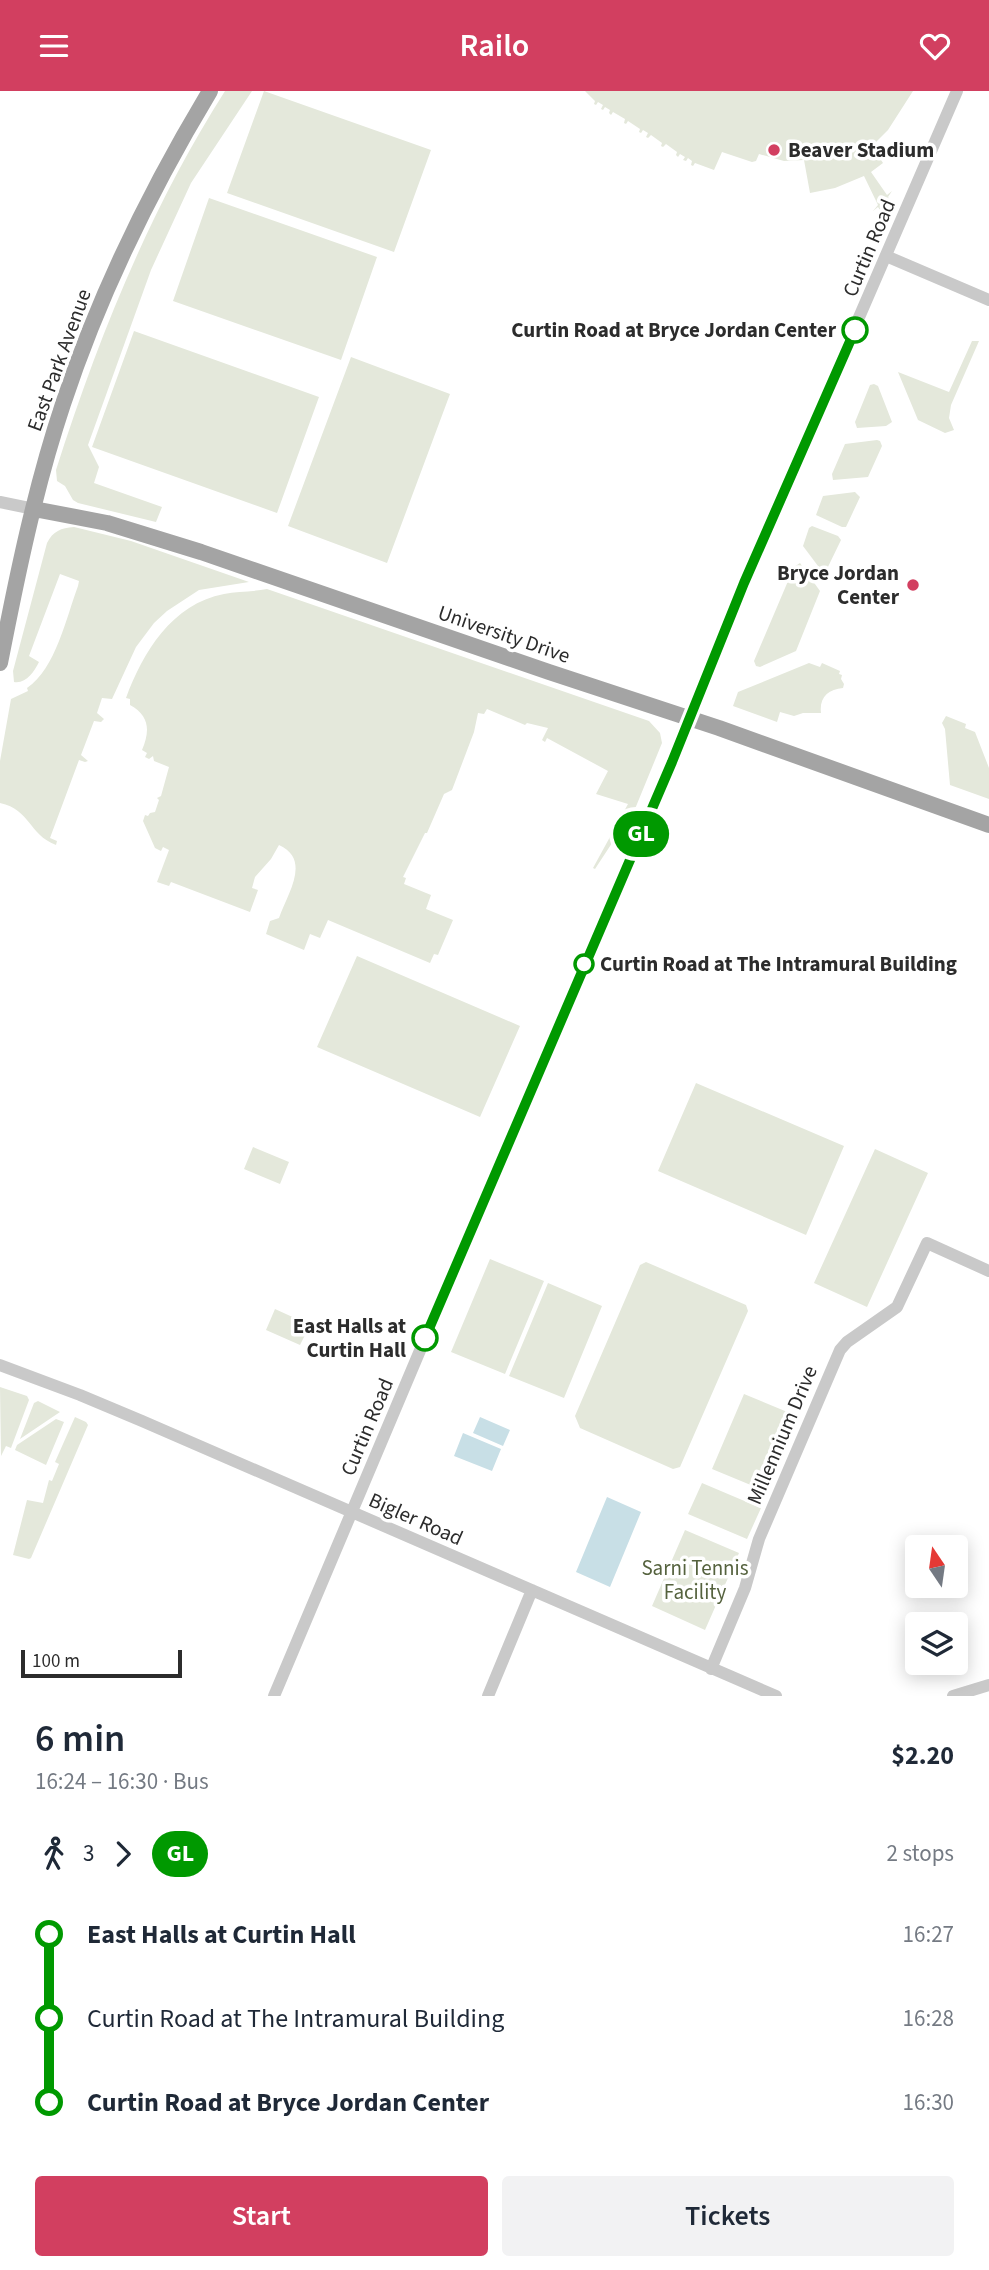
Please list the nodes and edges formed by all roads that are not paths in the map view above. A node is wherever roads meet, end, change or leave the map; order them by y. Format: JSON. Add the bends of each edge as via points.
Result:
{"nodes":[{"id":1,"x":210,"y":91,"type":"edge"},
{"id":2,"x":957,"y":91,"type":"edge"},
{"id":3,"x":886,"y":257,"type":"junction"},
{"id":4,"x":989,"y":300,"type":"edge"},
{"id":5,"x":0,"y":502,"type":"edge"},
{"id":6,"x":34,"y":509,"type":"junction"},
{"id":7,"x":0,"y":663,"type":"edge"},
{"id":8,"x":689,"y":718,"type":"junction"},
{"id":9,"x":989,"y":825,"type":"edge"},
{"id":10,"x":989,"y":1271,"type":"edge"},
{"id":11,"x":0,"y":1366,"type":"edge"},
{"id":12,"x":352,"y":1512,"type":"junction"},
{"id":13,"x":532,"y":1590,"type":"junction"},
{"id":14,"x":710,"y":1669,"type":"junction"},
{"id":15,"x":989,"y":1685,"type":"edge"},
{"id":16,"x":274,"y":1696,"type":"edge"},
{"id":17,"x":488,"y":1696,"type":"edge"},
{"id":18,"x":776,"y":1696,"type":"edge"},
{"id":19,"x":953,"y":1696,"type":"edge"}],
"edges":[{"from":1,"to":6,"type":"main road","name":"East Park Avenue","via":[[156,188],[92,326],[56,424]]},
{"from":2,"to":3,"type":"street","name":"Curtin Road"},
{"from":3,"to":4,"type":"street"},
{"from":3,"to":8,"type":"street","name":"Curtin Road"},
{"from":5,"to":6,"type":"street","name":"University Drive"},
{"from":6,"to":7,"type":"main road","name":"East Park Avenue"},
{"from":6,"to":8,"type":"main road","name":"University Drive","via":[[107,523],[201,552]]},
{"from":8,"to":9,"type":"main road","name":"University Drive"},
{"from":8,"to":12,"type":"street","name":"Curtin Road"},
{"from":10,"to":14,"type":"street","name":"Millennium Drive","via":[[927,1243],[897,1307],[840,1350],[759,1539],[745,1588]]},
{"from":11,"to":12,"type":"street","name":"Bigler Road","via":[[80,1395]]},
{"from":12,"to":13,"type":"street","name":"Bigler Road"},
{"from":12,"to":16,"type":"street","name":"Curtin Road"},
{"from":13,"to":14,"type":"street","name":"Bigler Road"},
{"from":13,"to":17,"type":"street"},
{"from":14,"to":18,"type":"street","name":"Bigler Road"},
{"from":15,"to":19,"type":"street"}]}
